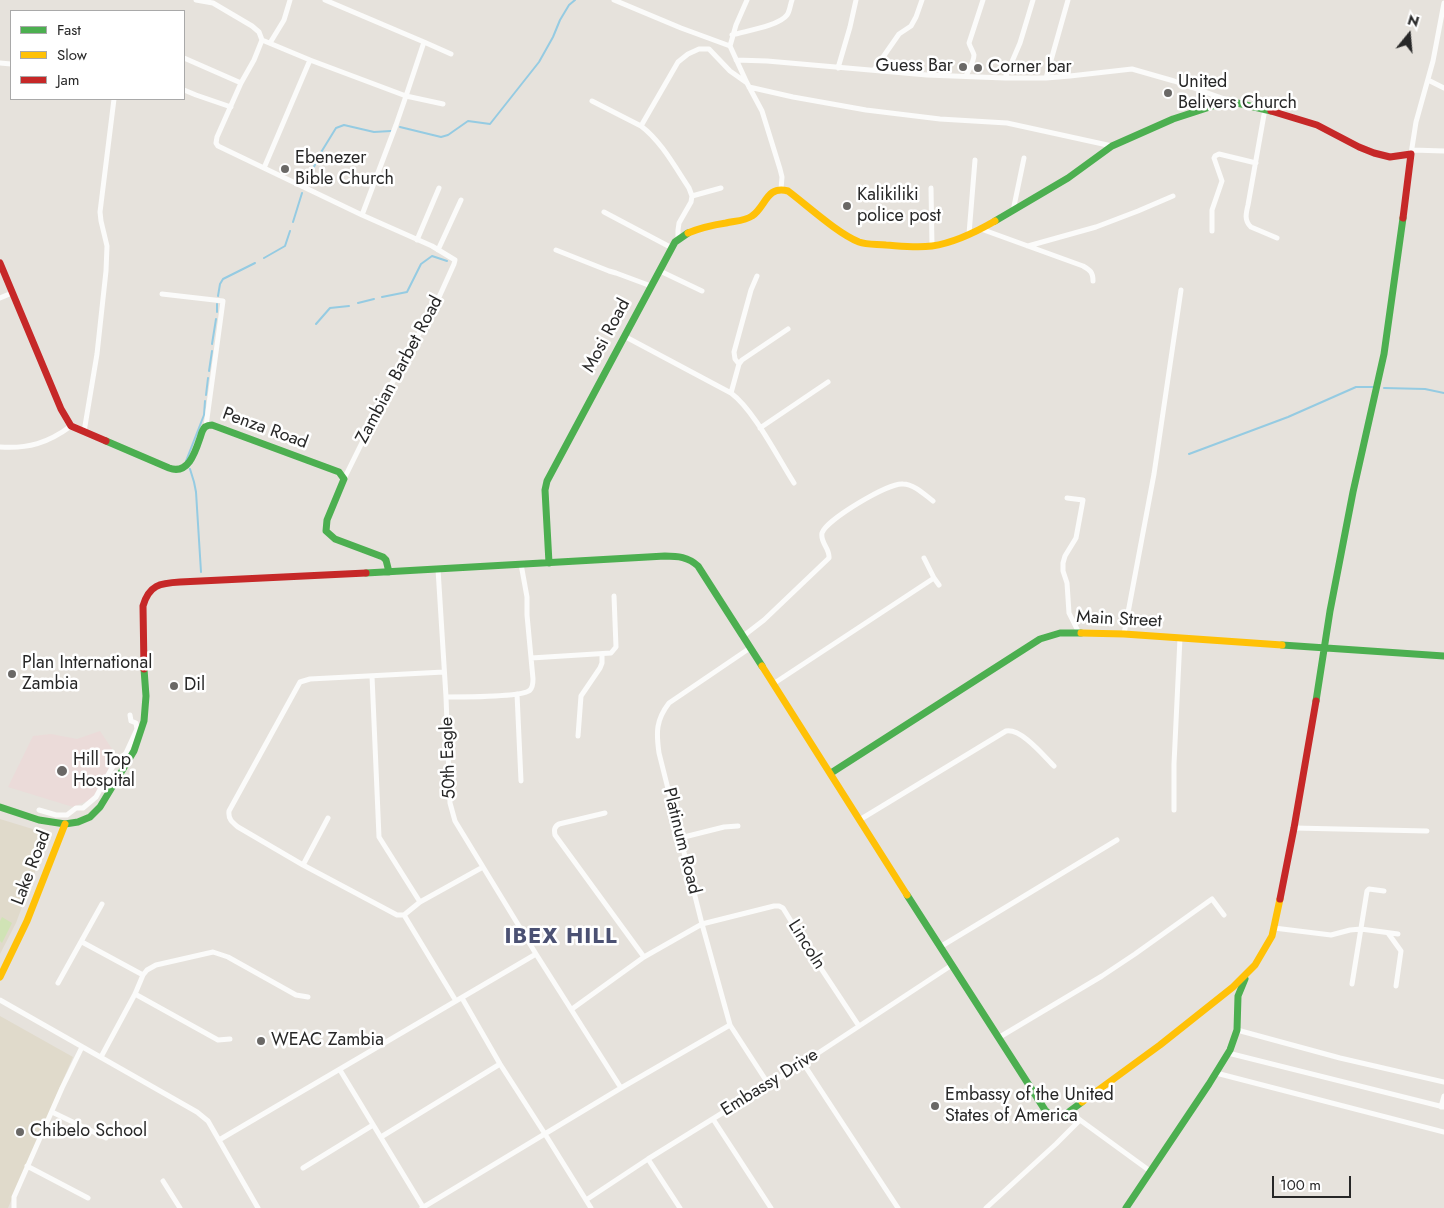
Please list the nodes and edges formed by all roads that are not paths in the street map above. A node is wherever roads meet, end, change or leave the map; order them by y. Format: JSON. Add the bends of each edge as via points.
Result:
{"nodes":[{"id":1,"x":196,"y":0,"type":"edge"},
{"id":2,"x":290,"y":0,"type":"edge"},
{"id":3,"x":325,"y":0,"type":"edge"},
{"id":4,"x":345,"y":0,"type":"edge"},
{"id":5,"x":616,"y":0,"type":"edge"},
{"id":6,"x":748,"y":0,"type":"edge"},
{"id":7,"x":792,"y":0,"type":"edge"},
{"id":8,"x":856,"y":0,"type":"edge"},
{"id":9,"x":922,"y":0,"type":"edge"},
{"id":10,"x":984,"y":0,"type":"edge"},
{"id":11,"x":1033,"y":0,"type":"edge"},
{"id":12,"x":1068,"y":0,"type":"edge"},
{"id":13,"x":1444,"y":5,"type":"edge"},
{"id":14,"x":342,"y":7,"type":"junction"},
{"id":15,"x":1442,"y":28,"type":"edge"},
{"id":16,"x":732,"y":35,"type":"junction"},
{"id":17,"x":262,"y":40,"type":"junction"},
{"id":18,"x":424,"y":42,"type":"junction"},
{"id":19,"x":270,"y":43,"type":"junction"},
{"id":20,"x":730,"y":46,"type":"junction"},
{"id":21,"x":451,"y":54,"type":"dead end"},
{"id":22,"x":185,"y":58,"type":"edge"},
{"id":23,"x":310,"y":60,"type":"junction"},
{"id":24,"x":736,"y":60,"type":"junction"},
{"id":25,"x":838,"y":68,"type":"junction"},
{"id":26,"x":874,"y":70,"type":"junction"},
{"id":27,"x":966,"y":76,"type":"junction"},
{"id":28,"x":1005,"y":78,"type":"junction"},
{"id":29,"x":1046,"y":78,"type":"junction"},
{"id":30,"x":1428,"y":80,"type":"junction"},
{"id":31,"x":241,"y":83,"type":"junction"},
{"id":32,"x":748,"y":85,"type":"junction"},
{"id":33,"x":1444,"y":88,"type":"edge"},
{"id":34,"x":185,"y":90,"type":"edge"},
{"id":35,"x":406,"y":96,"type":"junction"},
{"id":36,"x":114,"y":100,"type":"edge"},
{"id":37,"x":592,"y":101,"type":"dead end"},
{"id":38,"x":1233,"y":102,"type":"junction"},
{"id":39,"x":443,"y":104,"type":"dead end"},
{"id":40,"x":231,"y":107,"type":"junction"},
{"id":41,"x":1265,"y":109,"type":"junction"},
{"id":42,"x":641,"y":126,"type":"junction"},
{"id":43,"x":1112,"y":146,"type":"junction"},
{"id":44,"x":1444,"y":151,"type":"edge"},
{"id":45,"x":1411,"y":152,"type":"junction"},
{"id":46,"x":1024,"y":158,"type":"dead end"},
{"id":47,"x":975,"y":160,"type":"dead end"},
{"id":48,"x":1256,"y":163,"type":"junction"},
{"id":49,"x":264,"y":168,"type":"junction"},
{"id":50,"x":439,"y":188,"type":"dead end"},
{"id":51,"x":721,"y":188,"type":"dead end"},
{"id":52,"x":931,"y":188,"type":"dead end"},
{"id":53,"x":781,"y":189,"type":"junction"},
{"id":54,"x":692,"y":196,"type":"junction"},
{"id":55,"x":1172,"y":196,"type":"dead end"},
{"id":56,"x":461,"y":200,"type":"dead end"},
{"id":57,"x":1013,"y":211,"type":"junction"},
{"id":58,"x":604,"y":212,"type":"dead end"},
{"id":59,"x":362,"y":214,"type":"junction"},
{"id":60,"x":980,"y":229,"type":"junction"},
{"id":61,"x":1212,"y":231,"type":"dead end"},
{"id":62,"x":969,"y":234,"type":"junction"},
{"id":63,"x":678,"y":238,"type":"junction"},
{"id":64,"x":1277,"y":238,"type":"dead end"},
{"id":65,"x":418,"y":240,"type":"junction"},
{"id":66,"x":932,"y":246,"type":"junction"},
{"id":67,"x":1028,"y":246,"type":"junction"},
{"id":68,"x":672,"y":248,"type":"junction"},
{"id":69,"x":438,"y":250,"type":"junction"},
{"id":70,"x":556,"y":250,"type":"dead end"},
{"id":71,"x":0,"y":263,"type":"edge"},
{"id":72,"x":660,"y":270,"type":"junction"},
{"id":73,"x":757,"y":276,"type":"dead end"},
{"id":74,"x":1093,"y":281,"type":"dead end"},
{"id":75,"x":651,"y":286,"type":"junction"},
{"id":76,"x":1181,"y":290,"type":"dead end"},
{"id":77,"x":702,"y":291,"type":"dead end"},
{"id":78,"x":12,"y":293,"type":"junction"},
{"id":79,"x":162,"y":294,"type":"dead end"},
{"id":80,"x":0,"y":298,"type":"edge"},
{"id":81,"x":788,"y":329,"type":"dead end"},
{"id":82,"x":624,"y":336,"type":"junction"},
{"id":83,"x":739,"y":364,"type":"junction"},
{"id":84,"x":828,"y":382,"type":"dead end"},
{"id":85,"x":731,"y":393,"type":"junction"},
{"id":86,"x":71,"y":426,"type":"junction"},
{"id":87,"x":206,"y":426,"type":"junction"},
{"id":88,"x":760,"y":428,"type":"junction"},
{"id":89,"x":84,"y":432,"type":"junction"},
{"id":90,"x":0,"y":447,"type":"edge"},
{"id":91,"x":344,"y":479,"type":"junction"},
{"id":92,"x":794,"y":483,"type":"dead end"},
{"id":93,"x":1067,"y":498,"type":"dead end"},
{"id":94,"x":933,"y":501,"type":"dead end"},
{"id":95,"x":924,"y":558,"type":"dead end"},
{"id":96,"x":549,"y":563,"type":"junction"},
{"id":97,"x":521,"y":564,"type":"junction"},
{"id":98,"x":438,"y":570,"type":"junction"},
{"id":99,"x":389,"y":572,"type":"junction"},
{"id":100,"x":934,"y":578,"type":"junction"},
{"id":101,"x":939,"y":585,"type":"dead end"},
{"id":102,"x":614,"y":596,"type":"dead end"},
{"id":103,"x":1078,"y":633,"type":"junction"},
{"id":104,"x":1124,"y":634,"type":"junction"},
{"id":105,"x":742,"y":636,"type":"junction"},
{"id":106,"x":1180,"y":638,"type":"junction"},
{"id":107,"x":750,"y":648,"type":"junction"},
{"id":108,"x":1325,"y":648,"type":"junction"},
{"id":109,"x":602,"y":654,"type":"junction"},
{"id":110,"x":1444,"y":656,"type":"edge"},
{"id":111,"x":531,"y":658,"type":"junction"},
{"id":112,"x":444,"y":672,"type":"junction"},
{"id":113,"x":372,"y":676,"type":"junction"},
{"id":114,"x":773,"y":684,"type":"junction"},
{"id":115,"x":517,"y":694,"type":"junction"},
{"id":116,"x":446,"y":697,"type":"junction"},
{"id":117,"x":130,"y":715,"type":"dead end"},
{"id":118,"x":578,"y":736,"type":"dead end"},
{"id":119,"x":1054,"y":766,"type":"dead end"},
{"id":120,"x":831,"y":773,"type":"junction"},
{"id":121,"x":521,"y":781,"type":"dead end"},
{"id":122,"x":0,"y":807,"type":"edge"},
{"id":123,"x":39,"y":810,"type":"dead end"},
{"id":124,"x":1174,"y":810,"type":"dead end"},
{"id":125,"x":606,"y":813,"type":"dead end"},
{"id":126,"x":328,"y":818,"type":"dead end"},
{"id":127,"x":861,"y":820,"type":"junction"},
{"id":128,"x":65,"y":824,"type":"junction"},
{"id":129,"x":738,"y":826,"type":"dead end"},
{"id":130,"x":1294,"y":828,"type":"junction"},
{"id":131,"x":1427,"y":831,"type":"dead end"},
{"id":132,"x":680,"y":838,"type":"junction"},
{"id":133,"x":1117,"y":840,"type":"dead end"},
{"id":134,"x":303,"y":865,"type":"junction"},
{"id":135,"x":483,"y":866,"type":"junction"},
{"id":136,"x":1384,"y":891,"type":"dead end"},
{"id":137,"x":420,"y":902,"type":"junction"},
{"id":138,"x":102,"y":904,"type":"dead end"},
{"id":139,"x":404,"y":914,"type":"junction"},
{"id":140,"x":1224,"y":915,"type":"dead end"},
{"id":141,"x":702,"y":924,"type":"junction"},
{"id":142,"x":1274,"y":928,"type":"junction"},
{"id":143,"x":1361,"y":929,"type":"junction"},
{"id":144,"x":1388,"y":933,"type":"junction"},
{"id":145,"x":1398,"y":934,"type":"dead end"},
{"id":146,"x":82,"y":942,"type":"junction"},
{"id":147,"x":940,"y":947,"type":"junction"},
{"id":148,"x":536,"y":954,"type":"junction"},
{"id":149,"x":644,"y":956,"type":"junction"},
{"id":150,"x":952,"y":965,"type":"junction"},
{"id":151,"x":1248,"y":972,"type":"junction"},
{"id":152,"x":143,"y":975,"type":"junction"},
{"id":153,"x":0,"y":977,"type":"edge"},
{"id":154,"x":58,"y":983,"type":"dead end"},
{"id":155,"x":1352,"y":984,"type":"dead end"},
{"id":156,"x":1396,"y":986,"type":"dead end"},
{"id":157,"x":1226,"y":993,"type":"junction"},
{"id":158,"x":135,"y":994,"type":"junction"},
{"id":159,"x":308,"y":997,"type":"dead end"},
{"id":160,"x":462,"y":998,"type":"junction"},
{"id":161,"x":0,"y":1000,"type":"edge"},
{"id":162,"x":1238,"y":1000,"type":"junction"},
{"id":163,"x":456,"y":1001,"type":"junction"},
{"id":164,"x":572,"y":1009,"type":"junction"},
{"id":165,"x":730,"y":1025,"type":"junction"},
{"id":166,"x":859,"y":1026,"type":"junction"},
{"id":167,"x":1236,"y":1030,"type":"junction"},
{"id":168,"x":998,"y":1038,"type":"junction"},
{"id":169,"x":230,"y":1039,"type":"dead end"},
{"id":170,"x":82,"y":1047,"type":"junction"},
{"id":171,"x":1228,"y":1053,"type":"junction"},
{"id":172,"x":101,"y":1057,"type":"junction"},
{"id":173,"x":803,"y":1063,"type":"junction"},
{"id":174,"x":500,"y":1064,"type":"junction"},
{"id":175,"x":340,"y":1070,"type":"junction"},
{"id":176,"x":1216,"y":1074,"type":"junction"},
{"id":177,"x":1444,"y":1082,"type":"edge"},
{"id":178,"x":769,"y":1085,"type":"junction"},
{"id":179,"x":621,"y":1088,"type":"junction"},
{"id":180,"x":1444,"y":1096,"type":"edge"},
{"id":181,"x":1442,"y":1107,"type":"edge"},
{"id":182,"x":1070,"y":1111,"type":"junction"},
{"id":183,"x":52,"y":1112,"type":"junction"},
{"id":184,"x":713,"y":1119,"type":"junction"},
{"id":185,"x":1080,"y":1120,"type":"junction"},
{"id":186,"x":373,"y":1125,"type":"junction"},
{"id":187,"x":1444,"y":1132,"type":"edge"},
{"id":188,"x":546,"y":1134,"type":"junction"},
{"id":189,"x":381,"y":1137,"type":"junction"},
{"id":190,"x":106,"y":1138,"type":"dead end"},
{"id":191,"x":219,"y":1140,"type":"junction"},
{"id":192,"x":648,"y":1159,"type":"junction"},
{"id":193,"x":27,"y":1166,"type":"junction"},
{"id":194,"x":303,"y":1168,"type":"dead end"},
{"id":195,"x":1150,"y":1171,"type":"junction"},
{"id":196,"x":163,"y":1181,"type":"dead end"},
{"id":197,"x":88,"y":1198,"type":"dead end"},
{"id":198,"x":586,"y":1200,"type":"junction"},
{"id":199,"x":14,"y":1208,"type":"edge"},
{"id":200,"x":180,"y":1208,"type":"edge"},
{"id":201,"x":258,"y":1208,"type":"edge"},
{"id":202,"x":422,"y":1208,"type":"edge"},
{"id":203,"x":591,"y":1208,"type":"edge"},
{"id":204,"x":680,"y":1208,"type":"edge"},
{"id":205,"x":771,"y":1208,"type":"edge"},
{"id":206,"x":898,"y":1208,"type":"edge"},
{"id":207,"x":986,"y":1208,"type":"edge"},
{"id":208,"x":1126,"y":1208,"type":"edge"}],
"edges":[{"from":1,"to":17,"type":"street","via":[[213,3],[226,10],[252,26]]},
{"from":2,"to":19,"type":"street","via":[[284,20]]},
{"from":3,"to":14,"type":"street"},
{"from":4,"to":14,"type":"street"},
{"from":5,"to":20,"type":"street"},
{"from":6,"to":16,"type":"street"},
{"from":7,"to":16,"type":"street","via":[[788,14],[781,20]]},
{"from":8,"to":25,"type":"street"},
{"from":9,"to":26,"type":"street","via":[[911,26],[899,34]]},
{"from":10,"to":27,"type":"street","via":[[969,43],[974,57]]},
{"from":11,"to":28,"type":"street"},
{"from":12,"to":29,"type":"street"},
{"from":13,"to":15,"type":"street"},
{"from":14,"to":18,"type":"street"},
{"from":15,"to":30,"type":"street"},
{"from":16,"to":20,"type":"street"},
{"from":17,"to":19,"type":"street"},
{"from":17,"to":31,"type":"street"},
{"from":18,"to":21,"type":"street"},
{"from":18,"to":35,"type":"street"},
{"from":19,"to":23,"type":"street"},
{"from":20,"to":24,"type":"street"},
{"from":22,"to":31,"type":"street"},
{"from":23,"to":35,"type":"street"},
{"from":23,"to":49,"type":"street"},
{"from":24,"to":25,"type":"street"},
{"from":24,"to":32,"type":"street"},
{"from":25,"to":26,"type":"street"},
{"from":26,"to":27,"type":"street"},
{"from":27,"to":28,"type":"street"},
{"from":28,"to":29,"type":"street"},
{"from":29,"to":38,"type":"street","via":[[1132,69]]},
{"from":30,"to":33,"type":"street"},
{"from":30,"to":45,"type":"street"},
{"from":31,"to":40,"type":"street"},
{"from":32,"to":42,"type":"street","via":[[710,50],[699,49],[678,62]]},
{"from":32,"to":43,"type":"street","via":[[866,110],[1007,123]]},
{"from":32,"to":53,"type":"street","via":[[770,134],[782,177]]},
{"from":34,"to":40,"type":"street"},
{"from":35,"to":39,"type":"street"},
{"from":35,"to":59,"type":"street"},
{"from":36,"to":89,"type":"street","via":[[100,212],[107,246],[104,296]]},
{"from":37,"to":42,"type":"street"},
{"from":38,"to":41,"type":"street"},
{"from":38,"to":43,"type":"street","via":[[1174,119]]},
{"from":40,"to":49,"type":"street","via":[[216,143]]},
{"from":41,"to":45,"type":"street","via":[[1317,125],[1374,153],[1390,157]]},
{"from":41,"to":48,"type":"street"},
{"from":42,"to":54,"type":"street","via":[[658,142]]},
{"from":43,"to":57,"type":"street","via":[[1068,178]]},
{"from":44,"to":45,"type":"street"},
{"from":45,"to":108,"type":"street","via":[[1384,354],[1353,492]]},
{"from":46,"to":57,"type":"street"},
{"from":47,"to":62,"type":"street"},
{"from":48,"to":61,"type":"street","via":[[1219,154],[1215,156],[1222,181],[1212,210]]},
{"from":48,"to":64,"type":"street","via":[[1246,220],[1251,227]]},
{"from":49,"to":59,"type":"street"},
{"from":50,"to":65,"type":"street"},
{"from":51,"to":54,"type":"street"},
{"from":52,"to":66,"type":"street"},
{"from":53,"to":63,"type":"street","via":[[774,190],[752,216],[694,230]]},
{"from":53,"to":66,"type":"street","via":[[853,240],[912,247]]},
{"from":54,"to":63,"type":"street","via":[[678,230]]},
{"from":55,"to":67,"type":"street","via":[[1096,228]]},
{"from":56,"to":69,"type":"street"},
{"from":57,"to":60,"type":"street"},
{"from":58,"to":68,"type":"street"},
{"from":59,"to":65,"type":"street"},
{"from":60,"to":62,"type":"street"},
{"from":60,"to":67,"type":"street"},
{"from":62,"to":66,"type":"street"},
{"from":63,"to":68,"type":"street","name":"Mosi Road"},
{"from":65,"to":69,"type":"street"},
{"from":67,"to":74,"type":"street","via":[[1083,266],[1093,274]]},
{"from":68,"to":72,"type":"street","name":"Mosi Road"},
{"from":69,"to":91,"type":"street","name":"Zambian Barbet Road","via":[[455,260],[454,264]]},
{"from":70,"to":75,"type":"street"},
{"from":71,"to":78,"type":"street"},
{"from":72,"to":75,"type":"street","name":"Mosi Road"},
{"from":72,"to":77,"type":"street"},
{"from":73,"to":83,"type":"street","via":[[734,352]]},
{"from":75,"to":82,"type":"street","name":"Mosi Road"},
{"from":76,"to":104,"type":"street","via":[[1154,474]]},
{"from":78,"to":80,"type":"street"},
{"from":78,"to":86,"type":"street","via":[[60,409]]},
{"from":79,"to":87,"type":"street","via":[[223,301]]},
{"from":81,"to":83,"type":"street"},
{"from":82,"to":85,"type":"street"},
{"from":82,"to":96,"type":"street","name":"Mosi Road","via":[[547,481]]},
{"from":83,"to":85,"type":"street"},
{"from":84,"to":88,"type":"street"},
{"from":85,"to":88,"type":"street"},
{"from":86,"to":89,"type":"street","name":"Penza Road"},
{"from":86,"to":90,"type":"street","via":[[34,445]]},
{"from":87,"to":89,"type":"street","name":"Penza Road","via":[[189,463],[177,470]]},
{"from":87,"to":91,"type":"street","name":"Penza Road","via":[[220,427],[285,451],[339,472]]},
{"from":88,"to":92,"type":"street"},
{"from":91,"to":99,"type":"street","via":[[326,531],[335,539],[383,557]]},
{"from":93,"to":103,"type":"street","via":[[1083,500],[1076,538],[1063,563],[1069,613]]},
{"from":94,"to":105,"type":"street","via":[[912,486],[899,484],[877,492],[837,518],[822,533],[829,558],[764,620]]},
{"from":95,"to":100,"type":"street"},
{"from":96,"to":97,"type":"street"},
{"from":96,"to":105,"type":"street","via":[[681,556],[698,566]]},
{"from":97,"to":98,"type":"street"},
{"from":97,"to":111,"type":"street","via":[[528,597]]},
{"from":98,"to":99,"type":"street"},
{"from":98,"to":112,"type":"street","name":"50th Eagle"},
{"from":99,"to":128,"type":"street","via":[[167,583],[148,590],[142,617],[146,709],[141,733],[134,751],[96,812],[85,820]]},
{"from":100,"to":101,"type":"street"},
{"from":100,"to":114,"type":"street"},
{"from":102,"to":109,"type":"street","via":[[616,647],[611,653]]},
{"from":103,"to":104,"type":"street","name":"Main Street"},
{"from":103,"to":120,"type":"street","name":"Main Street","via":[[1060,633],[1040,639]]},
{"from":104,"to":106,"type":"street","name":"Main Street"},
{"from":105,"to":107,"type":"street"},
{"from":106,"to":108,"type":"street","name":"Main Street"},
{"from":106,"to":124,"type":"street"},
{"from":107,"to":114,"type":"street"},
{"from":107,"to":132,"type":"street","name":"Platinum Road","via":[[669,703],[661,713],[658,753]]},
{"from":108,"to":110,"type":"street","name":"Main Street"},
{"from":108,"to":130,"type":"street"},
{"from":109,"to":111,"type":"street"},
{"from":109,"to":118,"type":"street","via":[[600,668],[580,696]]},
{"from":111,"to":115,"type":"street","via":[[532,688],[529,692]]},
{"from":112,"to":113,"type":"street"},
{"from":112,"to":116,"type":"street","name":"50th Eagle"},
{"from":113,"to":134,"type":"street","via":[[300,682],[229,811],[230,821],[238,827]]},
{"from":113,"to":137,"type":"street","via":[[379,837]]},
{"from":114,"to":120,"type":"street"},
{"from":115,"to":116,"type":"street"},
{"from":115,"to":121,"type":"street"},
{"from":116,"to":135,"type":"street","name":"50th Eagle","via":[[451,809],[455,822]]},
{"from":117,"to":123,"type":"street","via":[[137,729],[96,797],[67,815]]},
{"from":119,"to":127,"type":"street","via":[[1023,736],[1006,730]]},
{"from":120,"to":127,"type":"street"},
{"from":122,"to":128,"type":"street"},
{"from":125,"to":149,"type":"street","via":[[559,824],[555,827],[555,835]]},
{"from":126,"to":134,"type":"street"},
{"from":127,"to":147,"type":"street"},
{"from":128,"to":153,"type":"street","name":"Lake Road","via":[[30,915]]},
{"from":129,"to":132,"type":"street"},
{"from":130,"to":131,"type":"street"},
{"from":130,"to":142,"type":"street"},
{"from":132,"to":141,"type":"street","name":"Platinum Road"},
{"from":133,"to":147,"type":"street"},
{"from":134,"to":139,"type":"street","via":[[392,913]]},
{"from":135,"to":137,"type":"street"},
{"from":135,"to":148,"type":"street","name":"50th Eagle"},
{"from":136,"to":143,"type":"street","via":[[1368,890]]},
{"from":137,"to":139,"type":"street"},
{"from":138,"to":146,"type":"street"},
{"from":139,"to":163,"type":"street"},
{"from":140,"to":168,"type":"street","via":[[1212,899],[1102,976]]},
{"from":141,"to":149,"type":"street"},
{"from":141,"to":165,"type":"street","name":"Platinum Road"},
{"from":141,"to":166,"type":"street","name":"Lincoln","via":[[774,906],[783,908]]},
{"from":142,"to":143,"type":"street","via":[[1331,935]]},
{"from":142,"to":151,"type":"street","via":[[1260,957]]},
{"from":143,"to":144,"type":"street"},
{"from":143,"to":155,"type":"street"},
{"from":144,"to":145,"type":"street"},
{"from":144,"to":156,"type":"street","via":[[1401,951]]},
{"from":146,"to":152,"type":"street"},
{"from":146,"to":154,"type":"street"},
{"from":147,"to":150,"type":"street"},
{"from":148,"to":160,"type":"street"},
{"from":148,"to":164,"type":"street","name":"50th Eagle"},
{"from":149,"to":164,"type":"street"},
{"from":150,"to":166,"type":"street","name":"Embassy Drive"},
{"from":150,"to":168,"type":"street"},
{"from":151,"to":157,"type":"street"},
{"from":151,"to":162,"type":"street"},
{"from":152,"to":158,"type":"street"},
{"from":152,"to":159,"type":"street","via":[[156,965],[213,952],[228,957],[296,996]]},
{"from":157,"to":162,"type":"street"},
{"from":157,"to":182,"type":"street"},
{"from":158,"to":169,"type":"street","via":[[218,1040]]},
{"from":158,"to":172,"type":"street"},
{"from":160,"to":163,"type":"street"},
{"from":160,"to":174,"type":"street"},
{"from":161,"to":170,"type":"street"},
{"from":162,"to":167,"type":"street"},
{"from":163,"to":175,"type":"street"},
{"from":164,"to":179,"type":"street","name":"50th Eagle"},
{"from":165,"to":178,"type":"street","name":"Platinum Road"},
{"from":165,"to":179,"type":"street"},
{"from":166,"to":173,"type":"street","name":"Embassy Drive"},
{"from":167,"to":171,"type":"street"},
{"from":167,"to":177,"type":"street"},
{"from":168,"to":182,"type":"street","via":[[1050,1116],[1058,1118]]},
{"from":170,"to":172,"type":"street"},
{"from":170,"to":183,"type":"street"},
{"from":171,"to":176,"type":"street"},
{"from":171,"to":181,"type":"street"},
{"from":172,"to":191,"type":"street","via":[[197,1112],[208,1121]]},
{"from":173,"to":178,"type":"street","name":"Embassy Drive"},
{"from":173,"to":206,"type":"street"},
{"from":174,"to":188,"type":"street"},
{"from":174,"to":189,"type":"street"},
{"from":175,"to":186,"type":"street"},
{"from":175,"to":191,"type":"street"},
{"from":176,"to":187,"type":"street"},
{"from":176,"to":195,"type":"street"},
{"from":178,"to":184,"type":"street","name":"Embassy Drive"},
{"from":179,"to":188,"type":"street"},
{"from":180,"to":181,"type":"street"},
{"from":182,"to":185,"type":"street"},
{"from":183,"to":190,"type":"street"},
{"from":183,"to":193,"type":"street"},
{"from":184,"to":192,"type":"street","name":"Embassy Drive"},
{"from":184,"to":205,"type":"street"},
{"from":185,"to":195,"type":"street"},
{"from":185,"to":207,"type":"street"},
{"from":186,"to":189,"type":"street"},
{"from":186,"to":194,"type":"street"},
{"from":188,"to":198,"type":"street"},
{"from":188,"to":202,"type":"street"},
{"from":189,"to":202,"type":"street"},
{"from":191,"to":201,"type":"street"},
{"from":192,"to":198,"type":"street","name":"Embassy Drive"},
{"from":192,"to":204,"type":"street"},
{"from":193,"to":197,"type":"street"},
{"from":193,"to":199,"type":"street","via":[[14,1197]]},
{"from":195,"to":208,"type":"street"},
{"from":196,"to":200,"type":"street"},
{"from":198,"to":203,"type":"street"}]}
